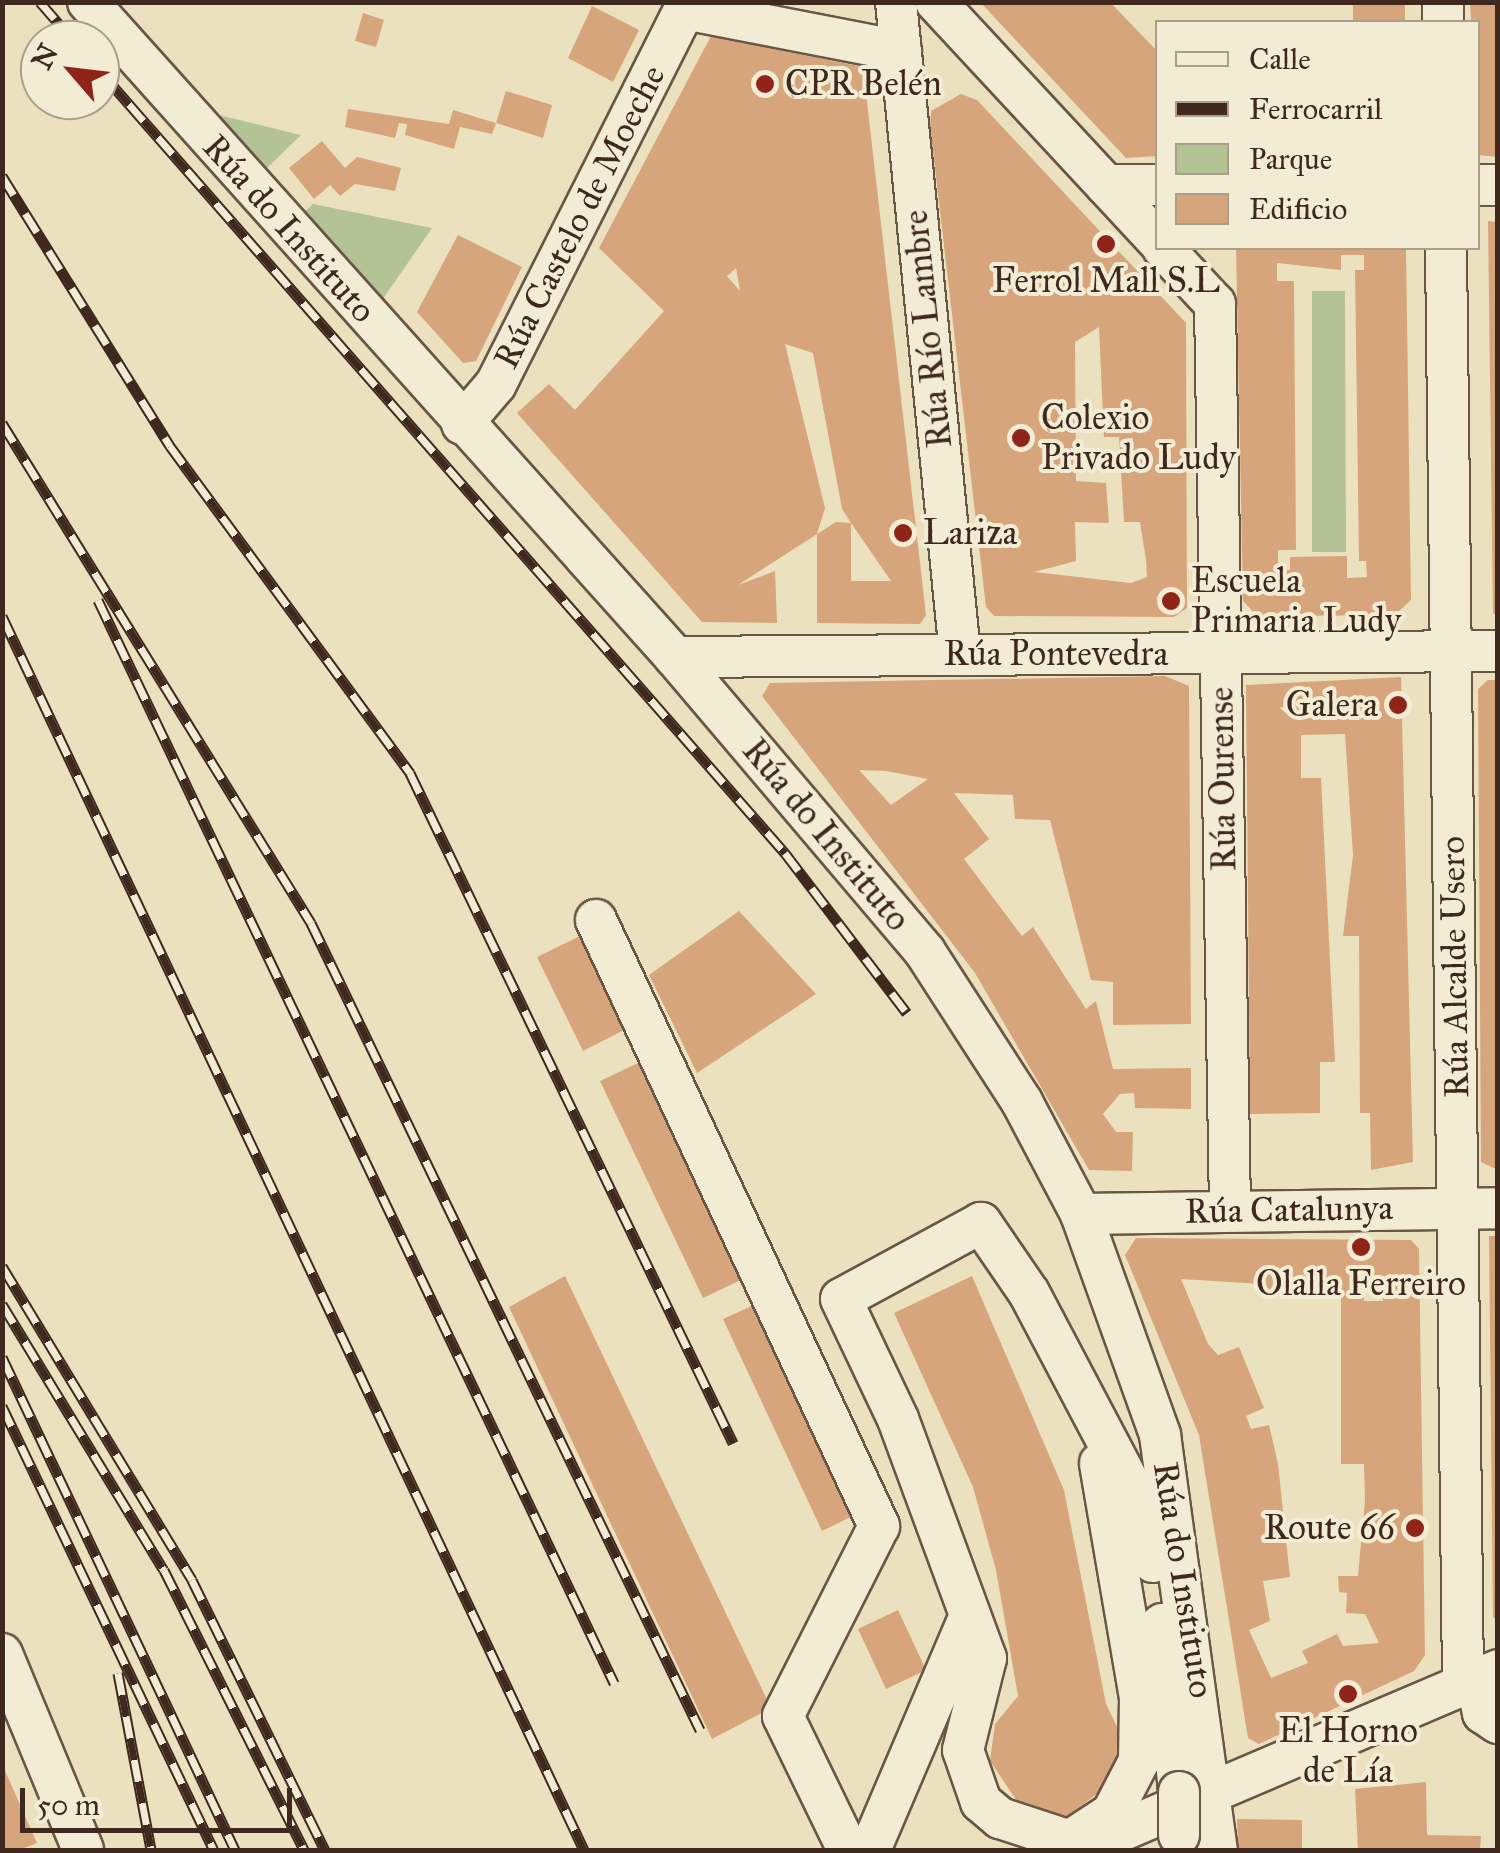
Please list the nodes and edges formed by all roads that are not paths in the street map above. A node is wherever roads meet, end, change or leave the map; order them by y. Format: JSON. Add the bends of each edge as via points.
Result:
{"nodes":[{"id":1,"x":896,"y":2,"type":"edge"},
{"id":2,"x":936,"y":2,"type":"edge"},
{"id":3,"x":92,"y":4,"type":"edge"},
{"id":4,"x":686,"y":6,"type":"edge"},
{"id":5,"x":901,"y":51,"type":"junction"},
{"id":6,"x":1106,"y":186,"type":"junction"},
{"id":7,"x":1155,"y":186,"type":"edge"},
{"id":8,"x":1155,"y":238,"type":"edge"},
{"id":9,"x":1165,"y":250,"type":"edge"},
{"id":10,"x":1446,"y":250,"type":"edge"},
{"id":11,"x":462,"y":424,"type":"junction"},
{"id":12,"x":1498,"y":651,"type":"edge"},
{"id":13,"x":1450,"y":652,"type":"junction"},
{"id":14,"x":1221,"y":653,"type":"junction"},
{"id":15,"x":960,"y":655,"type":"junction"},
{"id":16,"x":675,"y":657,"type":"junction"},
{"id":17,"x":596,"y":920,"type":"dead end"},
{"id":18,"x":1498,"y":1208,"type":"edge"},
{"id":19,"x":1457,"y":1209,"type":"junction"},
{"id":20,"x":1230,"y":1210,"type":"junction"},
{"id":21,"x":1081,"y":1214,"type":"junction"},
{"id":22,"x":1081,"y":1403,"type":"junction"},
{"id":23,"x":970,"y":1616,"type":"junction"},
{"id":24,"x":2,"y":1654,"type":"edge"},
{"id":25,"x":1479,"y":1678,"type":"edge"},
{"id":26,"x":1498,"y":1723,"type":"edge"},
{"id":27,"x":1198,"y":1794,"type":"junction"},
{"id":28,"x":1070,"y":1840,"type":"junction"},
{"id":29,"x":1178,"y":1843,"type":"edge"},
{"id":30,"x":84,"y":1850,"type":"edge"},
{"id":31,"x":848,"y":1850,"type":"edge"},
{"id":32,"x":870,"y":1850,"type":"edge"},
{"id":33,"x":1217,"y":1850,"type":"edge"}],
"edges":[{"from":1,"to":5,"type":"street","name":"Rúa Río Lambre"},
{"from":2,"to":6,"type":"street"},
{"from":3,"to":11,"type":"street","name":"Rúa do Instituto"},
{"from":4,"to":5,"type":"street"},
{"from":4,"to":11,"type":"street","name":"Rúa Castelo de Moeche","via":[[496,384]]},
{"from":5,"to":15,"type":"street","name":"Rúa Río Lambre"},
{"from":6,"to":7,"type":"street"},
{"from":6,"to":8,"type":"street"},
{"from":9,"to":14,"type":"street","name":"Rúa Ourense","via":[[1215,304]]},
{"from":10,"to":13,"type":"street","name":"Rúa Alcalde Usero"},
{"from":11,"to":16,"type":"street","name":"Rúa do Instituto"},
{"from":12,"to":13,"type":"street","name":"Rúa Pontevedra"},
{"from":13,"to":14,"type":"street","name":"Rúa Pontevedra"},
{"from":13,"to":19,"type":"street","name":"Rúa Alcalde Usero"},
{"from":14,"to":15,"type":"street","name":"Rúa Pontevedra"},
{"from":14,"to":20,"type":"street","name":"Rúa Ourense"},
{"from":15,"to":16,"type":"street","name":"Rúa Pontevedra"},
{"from":16,"to":21,"type":"street","name":"Rúa do Instituto","via":[[924,952]]},
{"from":17,"to":31,"type":"street","via":[[879,1526],[782,1716]]},
{"from":18,"to":19,"type":"street","name":"Rúa Catalunya"},
{"from":19,"to":20,"type":"street","name":"Rúa Catalunya"},
{"from":19,"to":25,"type":"street","name":"Rúa Alcalde Usero"},
{"from":20,"to":21,"type":"street","name":"Rúa Catalunya"},
{"from":21,"to":27,"type":"street","name":"Rúa do Instituto","via":[[1160,1436]]},
{"from":22,"to":23,"type":"street","via":[[1029,1293],[980,1223],[842,1300],[898,1419]]},
{"from":22,"to":27,"type":"street","via":[[1144,1511]]},
{"from":22,"to":28,"type":"street","via":[[1110,1493],[1139,1745],[1112,1813]]},
{"from":23,"to":28,"type":"street","via":[[986,1658],[963,1750],[969,1777],[1000,1818]]},
{"from":23,"to":32,"type":"street"},
{"from":24,"to":30,"type":"street"},
{"from":25,"to":26,"type":"street","via":[[1484,1712]]},
{"from":25,"to":27,"type":"street"},
{"from":27,"to":28,"type":"street"},
{"from":27,"to":29,"type":"street","bridge":true},
{"from":27,"to":33,"type":"street","name":"Rúa do Instituto"}]}
